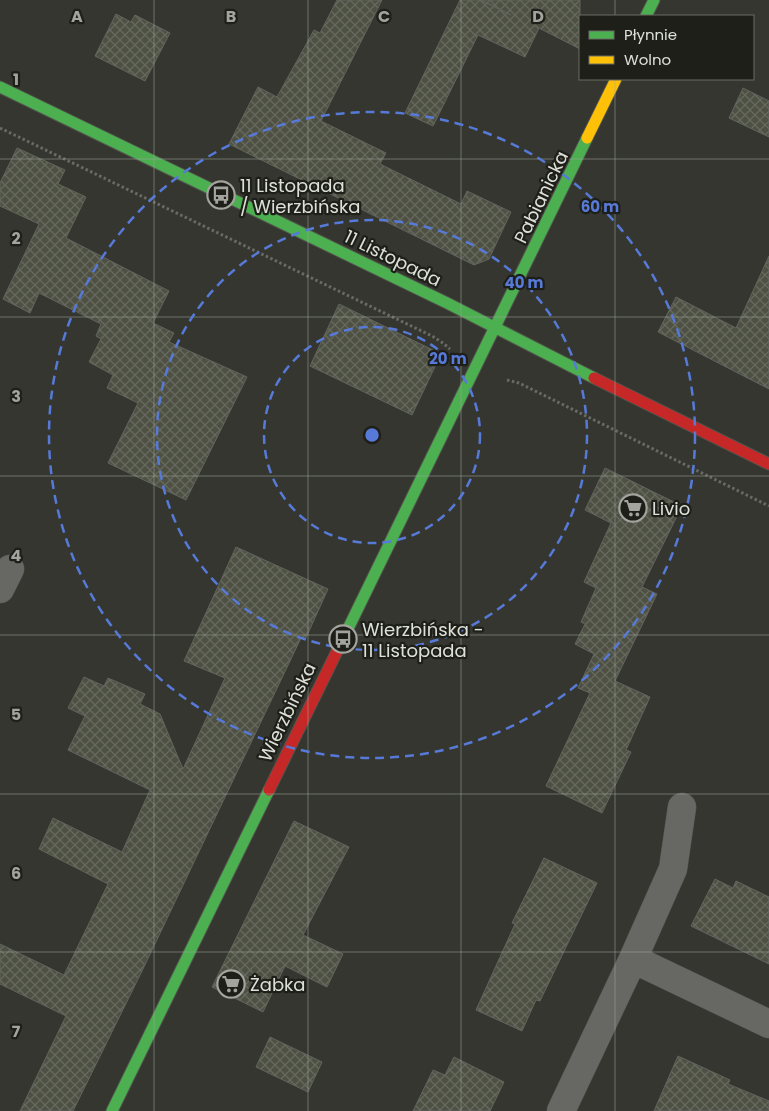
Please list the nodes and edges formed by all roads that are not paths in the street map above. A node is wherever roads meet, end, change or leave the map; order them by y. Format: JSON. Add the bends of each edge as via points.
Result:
{"nodes":[{"id":1,"x":654,"y":0,"type":"edge"},
{"id":2,"x":646,"y":15,"type":"edge"},
{"id":3,"x":616,"y":80,"type":"edge"},
{"id":4,"x":0,"y":87,"type":"edge"},
{"id":5,"x":496,"y":329,"type":"junction"},
{"id":6,"x":769,"y":464,"type":"edge"},
{"id":7,"x":682,"y":808,"type":"dead end"},
{"id":8,"x":633,"y":959,"type":"junction"},
{"id":9,"x":769,"y":1024,"type":"edge"},
{"id":10,"x":112,"y":1111,"type":"edge"},
{"id":11,"x":561,"y":1111,"type":"edge"}],
"edges":[{"from":1,"to":2,"type":"street"},
{"from":3,"to":5,"type":"street","name":"Pabianicka"},
{"from":4,"to":5,"type":"street","name":"11 Listopada"},
{"from":5,"to":6,"type":"street","name":"11 Listopada"},
{"from":5,"to":10,"type":"street","name":"Wierzbińska"},
{"from":7,"to":8,"type":"street","via":[[673,869]]},
{"from":8,"to":9,"type":"street"},
{"from":8,"to":11,"type":"street"}]}
